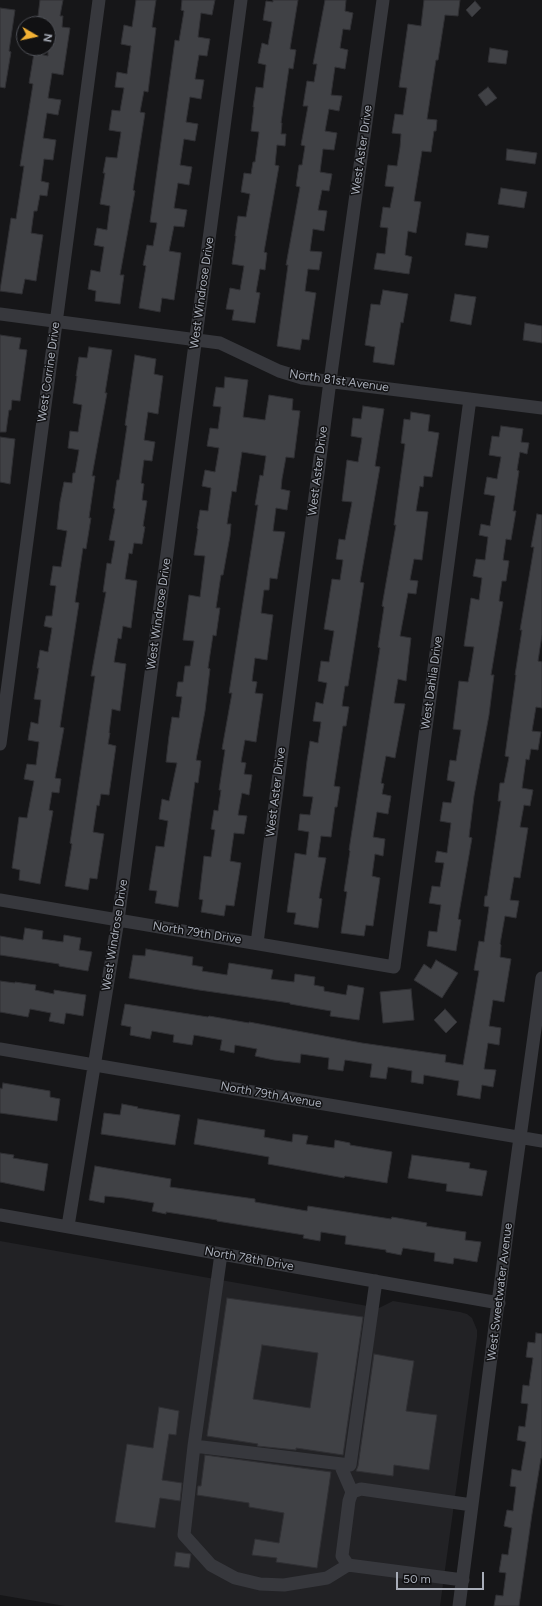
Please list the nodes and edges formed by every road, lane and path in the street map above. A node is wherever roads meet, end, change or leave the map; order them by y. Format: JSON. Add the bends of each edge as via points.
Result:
{"nodes":[{"id":1,"x":99,"y":0,"type":"edge"},
{"id":2,"x":241,"y":0,"type":"edge"},
{"id":3,"x":383,"y":0,"type":"edge"},
{"id":4,"x":0,"y":314,"type":"edge"},
{"id":5,"x":56,"y":321,"type":"junction"},
{"id":6,"x":196,"y":339,"type":"junction"},
{"id":7,"x":330,"y":381,"type":"junction"},
{"id":8,"x":470,"y":398,"type":"junction"},
{"id":9,"x":542,"y":408,"type":"edge"},
{"id":10,"x":0,"y":744,"type":"edge"},
{"id":11,"x":0,"y":900,"type":"edge"},
{"id":12,"x":118,"y":920,"type":"junction"},
{"id":13,"x":257,"y":943,"type":"junction"},
{"id":14,"x":394,"y":966,"type":"joint"},
{"id":15,"x":542,"y":978,"type":"edge"},
{"id":16,"x":0,"y":1049,"type":"edge"},
{"id":17,"x":94,"y":1065,"type":"junction"},
{"id":18,"x":521,"y":1138,"type":"junction"},
{"id":19,"x":542,"y":1142,"type":"edge"},
{"id":20,"x":0,"y":1215,"type":"edge"},
{"id":21,"x":68,"y":1226,"type":"junction"},
{"id":22,"x":221,"y":1254,"type":"junction"},
{"id":23,"x":376,"y":1281,"type":"junction"},
{"id":24,"x":498,"y":1303,"type":"junction"},
{"id":25,"x":194,"y":1446,"type":"junction"},
{"id":26,"x":343,"y":1465,"type":"junction"},
{"id":27,"x":352,"y":1492,"type":"junction"},
{"id":28,"x":472,"y":1505,"type":"junction"},
{"id":29,"x":348,"y":1565,"type":"junction"},
{"id":30,"x":463,"y":1580,"type":"junction"},
{"id":31,"x":459,"y":1606,"type":"edge"}],
"edges":[{"from":1,"to":5,"type":"street","name":"West Corrine Drive"},
{"from":2,"to":6,"type":"street","name":"West Windrose Drive"},
{"from":3,"to":7,"type":"street","name":"West Aster Drive"},
{"from":4,"to":5,"type":"street","name":"North 81st Avenue"},
{"from":5,"to":6,"type":"street","name":"North 81st Avenue"},
{"from":5,"to":10,"type":"street","name":"West Corrine Drive"},
{"from":6,"to":7,"type":"street","name":"North 81st Avenue","via":[[220,343],[279,371],[302,378]]},
{"from":6,"to":12,"type":"street","name":"West Windrose Drive"},
{"from":7,"to":8,"type":"street","name":"North 81st Avenue"},
{"from":7,"to":13,"type":"street","name":"West Aster Drive"},
{"from":8,"to":9,"type":"street","name":"North 81st Avenue"},
{"from":8,"to":14,"type":"street","name":"West Dahlia Drive"},
{"from":11,"to":12,"type":"street","name":"North 79th Drive"},
{"from":12,"to":13,"type":"street","name":"North 79th Drive"},
{"from":12,"to":17,"type":"street","name":"West Windrose Drive"},
{"from":13,"to":14,"type":"street","name":"North 79th Drive"},
{"from":15,"to":18,"type":"street","name":"West Sweetwater Avenue"},
{"from":16,"to":17,"type":"street","name":"North 79th Avenue"},
{"from":17,"to":18,"type":"street","name":"North 79th Avenue"},
{"from":17,"to":21,"type":"street","name":"West Windrose Drive"},
{"from":18,"to":19,"type":"street","name":"North 79th Avenue"},
{"from":18,"to":24,"type":"street","name":"West Sweetwater Avenue"},
{"from":20,"to":21,"type":"street","name":"North 78th Drive"},
{"from":21,"to":22,"type":"street","name":"North 78th Drive"},
{"from":22,"to":23,"type":"street","name":"North 78th Drive"},
{"from":22,"to":25,"type":"street"},
{"from":23,"to":24,"type":"street","name":"North 78th Drive"},
{"from":23,"to":26,"type":"street","via":[[350,1466]]},
{"from":24,"to":28,"type":"street","name":"West Sweetwater Avenue"},
{"from":25,"to":26,"type":"street"},
{"from":25,"to":29,"type":"street","via":[[184,1535],[211,1565],[235,1578],[260,1584],[284,1584],[327,1578]]},
{"from":26,"to":27,"type":"street","via":[[342,1469]]},
{"from":27,"to":28,"type":"street","via":[[361,1489]]},
{"from":27,"to":29,"type":"street","via":[[342,1556]]},
{"from":28,"to":30,"type":"street","name":"West Sweetwater Avenue"},
{"from":29,"to":30,"type":"street"},
{"from":30,"to":31,"type":"street","name":"West Sweetwater Avenue"}]}
